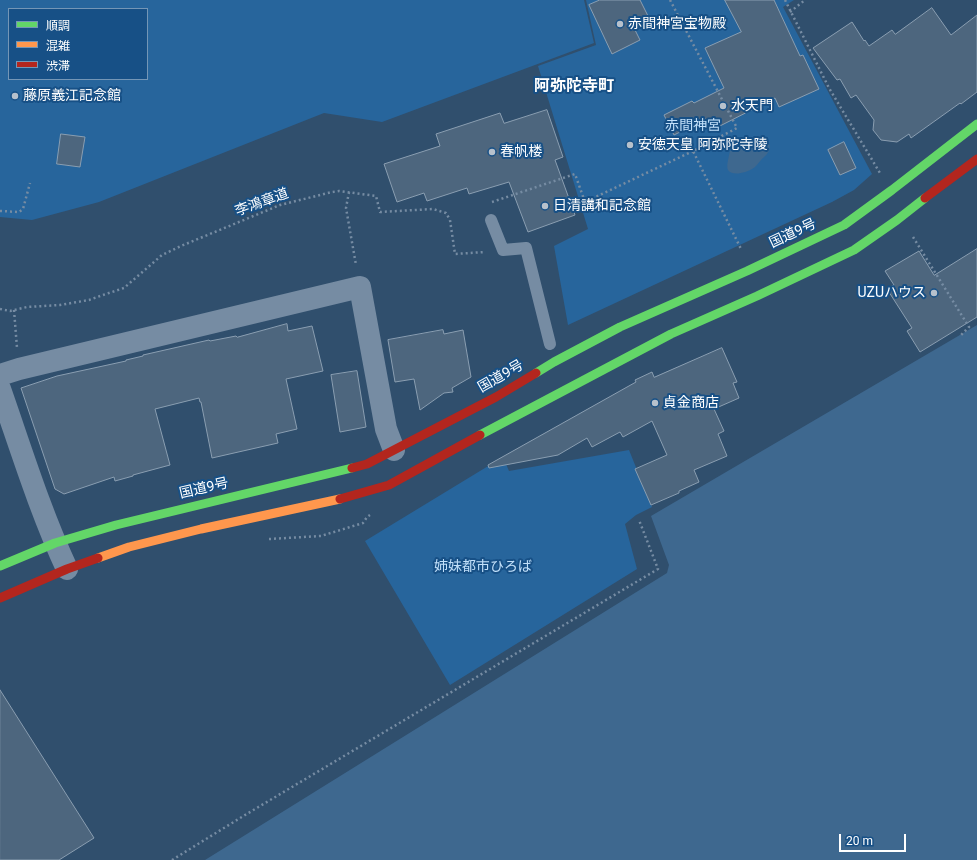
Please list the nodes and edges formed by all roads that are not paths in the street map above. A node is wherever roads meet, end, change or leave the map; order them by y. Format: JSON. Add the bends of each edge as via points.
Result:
{"nodes":[{"id":1,"x":977,"y":124,"type":"edge"},
{"id":2,"x":977,"y":159,"type":"edge"},
{"id":3,"x":491,"y":220,"type":"road end"},
{"id":4,"x":550,"y":344,"type":"dead end"},
{"id":5,"x":10,"y":372,"type":"edge"},
{"id":6,"x":0,"y":388,"type":"edge"},
{"id":7,"x":394,"y":450,"type":"junction"},
{"id":8,"x":55,"y":543,"type":"junction"},
{"id":9,"x":0,"y":566,"type":"edge"},
{"id":10,"x":67,"y":569,"type":"junction"},
{"id":11,"x":0,"y":598,"type":"edge"}],
"edges":[{"from":1,"to":7,"type":"highway","name":"国道9号","via":[[844,225],[620,327],[496,397]]},
{"from":2,"to":10,"type":"highway","via":[[854,250],[671,334],[389,485],[332,501],[129,547]]},
{"from":3,"to":4,"type":"lane","via":[[503,250],[526,248]]},
{"from":5,"to":7,"type":"street","via":[[360,287],[386,429]]},
{"from":6,"to":8,"type":"street"},
{"from":7,"to":8,"type":"highway","name":"国道9号","via":[[367,464],[163,513]]},
{"from":8,"to":9,"type":"highway","name":"国道9号"},
{"from":8,"to":10,"type":"street"},
{"from":10,"to":11,"type":"highway"}]}
